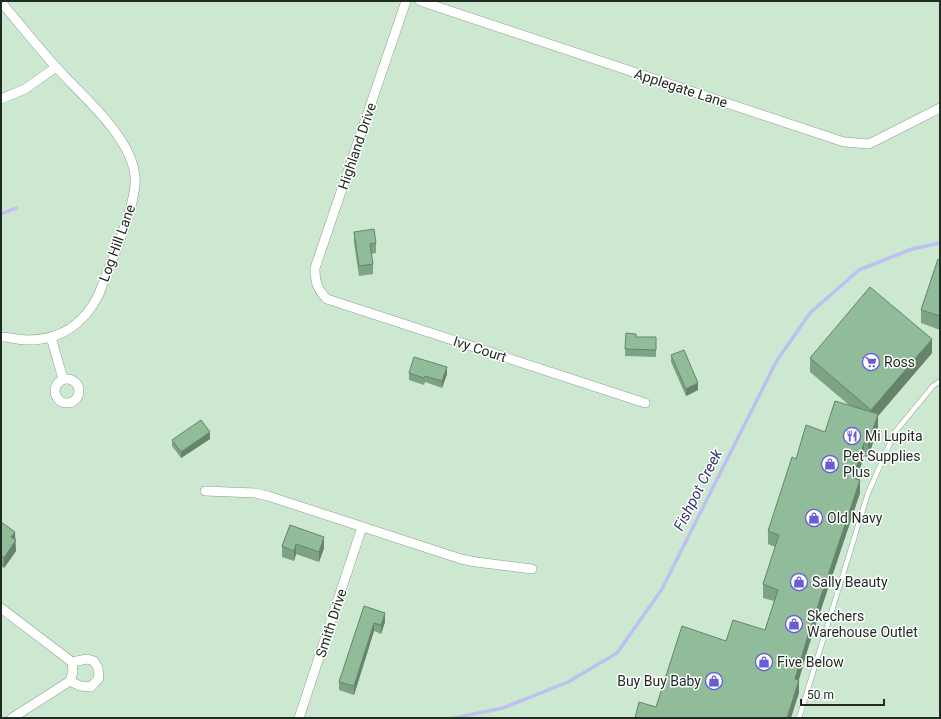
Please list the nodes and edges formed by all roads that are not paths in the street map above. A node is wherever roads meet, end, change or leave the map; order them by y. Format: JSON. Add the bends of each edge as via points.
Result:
{"nodes":[{"id":1,"x":406,"y":1,"type":"edge"},
{"id":2,"x":420,"y":1,"type":"edge"},
{"id":3,"x":1,"y":2,"type":"edge"},
{"id":4,"x":56,"y":67,"type":"junction"},
{"id":5,"x":1,"y":99,"type":"edge"},
{"id":6,"x":940,"y":108,"type":"edge"},
{"id":7,"x":319,"y":291,"type":"joint"},
{"id":8,"x":1,"y":337,"type":"edge"},
{"id":9,"x":51,"y":337,"type":"junction"},
{"id":10,"x":63,"y":379,"type":"dead end"},
{"id":11,"x":940,"y":380,"type":"edge"},
{"id":12,"x":645,"y":403,"type":"dead end"},
{"id":13,"x":205,"y":491,"type":"dead end"},
{"id":14,"x":362,"y":528,"type":"junction"},
{"id":15,"x":532,"y":569,"type":"dead end"},
{"id":16,"x":1,"y":608,"type":"edge"},
{"id":17,"x":72,"y":662,"type":"junction"},
{"id":18,"x":70,"y":681,"type":"junction"},
{"id":19,"x":12,"y":718,"type":"edge"},
{"id":20,"x":299,"y":718,"type":"edge"},
{"id":21,"x":799,"y":718,"type":"edge"}],
"edges":[{"from":1,"to":7,"type":"street","name":"Highland Drive","via":[[315,268],[315,280]]},
{"from":2,"to":6,"type":"street","name":"Applegate Lane","via":[[844,142],[869,144]]},
{"from":3,"to":4,"type":"street","name":"Log Hill Lane"},
{"from":4,"to":5,"type":"street","via":[[25,89]]},
{"from":4,"to":9,"type":"street","name":"Log Hill Lane","via":[[115,131],[126,147],[136,177],[132,204],[92,309],[83,320]]},
{"from":7,"to":12,"type":"street","name":"Ivy Court","via":[[327,299]]},
{"from":8,"to":9,"type":"street","name":"Log Hill Lane","via":[[27,340]]},
{"from":9,"to":10,"type":"street"},
{"from":11,"to":21,"type":"lane","via":[[895,432],[868,493]]},
{"from":13,"to":14,"type":"street","via":[[268,496]]},
{"from":14,"to":15,"type":"street","via":[[468,561]]},
{"from":14,"to":20,"type":"street","name":"Smith Drive"},
{"from":16,"to":17,"type":"street"},
{"from":17,"to":18,"type":"street","via":[[73,672]]},
{"from":17,"to":18,"type":"street","via":[[87,659],[94,661],[99,678],[91,687],[80,686]]},
{"from":18,"to":19,"type":"street"}]}
